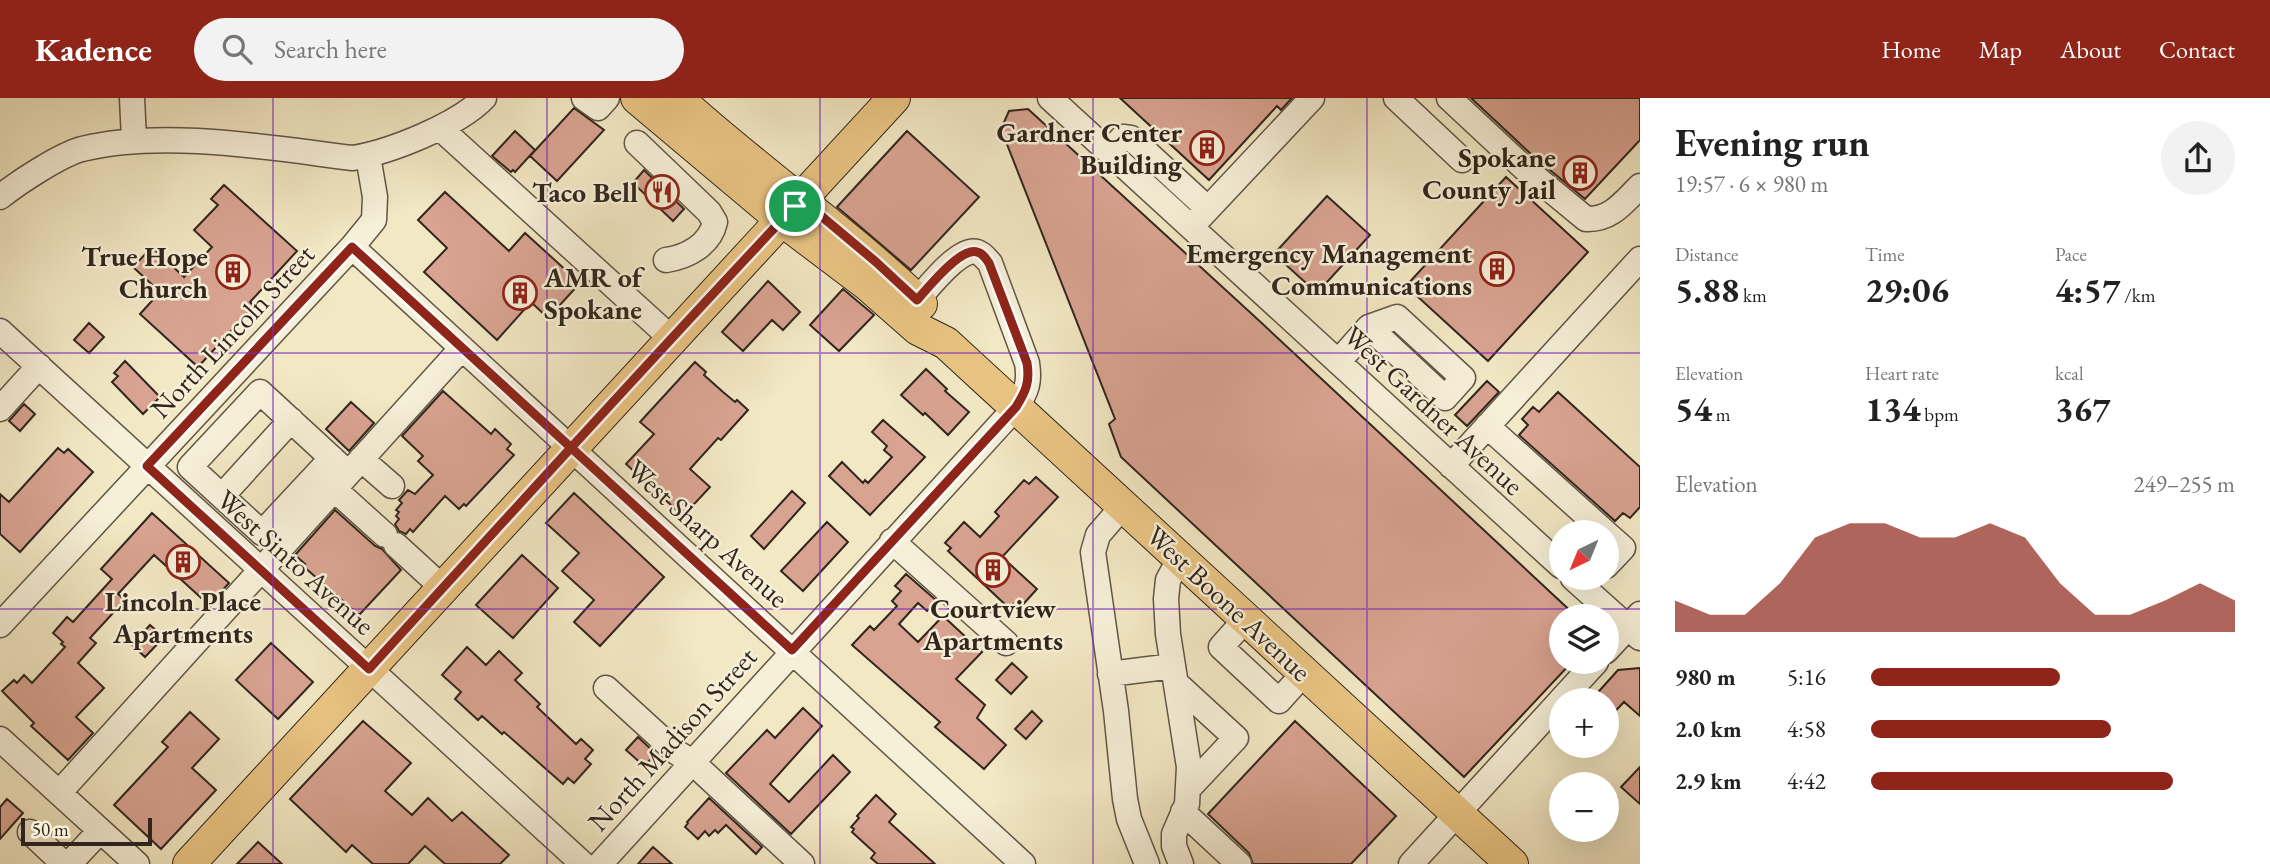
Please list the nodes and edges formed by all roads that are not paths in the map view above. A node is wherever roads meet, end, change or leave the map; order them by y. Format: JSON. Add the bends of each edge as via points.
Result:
{"nodes":[{"id":1,"x":132,"y":98,"type":"edge"},
{"id":2,"x":484,"y":98,"type":"edge"},
{"id":3,"x":584,"y":98,"type":"edge"},
{"id":4,"x":607,"y":98,"type":"edge"},
{"id":5,"x":637,"y":98,"type":"edge"},
{"id":6,"x":677,"y":98,"type":"edge"},
{"id":7,"x":894,"y":98,"type":"edge"},
{"id":8,"x":1050,"y":98,"type":"edge"},
{"id":9,"x":1312,"y":98,"type":"edge"},
{"id":10,"x":1395,"y":98,"type":"edge"},
{"id":11,"x":1449,"y":98,"type":"edge"},
{"id":12,"x":440,"y":128,"type":"junction"},
{"id":13,"x":134,"y":140,"type":"junction"},
{"id":14,"x":637,"y":143,"type":"dead end"},
{"id":15,"x":1109,"y":152,"type":"junction"},
{"id":16,"x":368,"y":156,"type":"junction"},
{"id":17,"x":1462,"y":160,"type":"dead end"},
{"id":18,"x":1640,"y":186,"type":"edge"},
{"id":19,"x":0,"y":197,"type":"edge"},
{"id":20,"x":1209,"y":209,"type":"junction"},
{"id":21,"x":791,"y":210,"type":"junction"},
{"id":22,"x":1191,"y":227,"type":"junction"},
{"id":23,"x":352,"y":247,"type":"junction"},
{"id":24,"x":666,"y":260,"type":"dead end"},
{"id":25,"x":1640,"y":260,"type":"edge"},
{"id":26,"x":917,"y":300,"type":"junction"},
{"id":27,"x":1369,"y":327,"type":"dead end"},
{"id":28,"x":0,"y":331,"type":"edge"},
{"id":29,"x":671,"y":338,"type":"junction"},
{"id":30,"x":946,"y":343,"type":"junction"},
{"id":31,"x":462,"y":348,"type":"junction"},
{"id":32,"x":1338,"y":362,"type":"junction"},
{"id":33,"x":39,"y":366,"type":"junction"},
{"id":34,"x":1016,"y":407,"type":"junction"},
{"id":35,"x":0,"y":409,"type":"edge"},
{"id":36,"x":291,"y":421,"type":"junction"},
{"id":37,"x":1487,"y":426,"type":"junction"},
{"id":38,"x":570,"y":449,"type":"junction"},
{"id":39,"x":147,"y":466,"type":"junction"},
{"id":40,"x":1451,"y":466,"type":"junction"},
{"id":41,"x":344,"y":470,"type":"junction"},
{"id":42,"x":391,"y":486,"type":"dead end"},
{"id":43,"x":222,"y":496,"type":"junction"},
{"id":44,"x":1123,"y":506,"type":"junction"},
{"id":45,"x":1592,"y":520,"type":"edge"},
{"id":46,"x":270,"y":541,"type":"junction"},
{"id":47,"x":892,"y":541,"type":"junction"},
{"id":48,"x":1549,"y":555,"type":"edge"},
{"id":49,"x":1180,"y":558,"type":"junction"},
{"id":50,"x":260,"y":569,"type":"junction"},
{"id":51,"x":443,"y":588,"type":"junction"},
{"id":52,"x":1595,"y":590,"type":"edge"},
{"id":53,"x":0,"y":625,"type":"edge"},
{"id":54,"x":1636,"y":627,"type":"edge"},
{"id":55,"x":1619,"y":641,"type":"edge"},
{"id":56,"x":1006,"y":643,"type":"dead end"},
{"id":57,"x":792,"y":650,"type":"junction"},
{"id":58,"x":369,"y":669,"type":"junction"},
{"id":59,"x":1111,"y":674,"type":"junction"},
{"id":60,"x":1174,"y":674,"type":"junction"},
{"id":61,"x":1586,"y":674,"type":"edge"},
{"id":62,"x":606,"y":688,"type":"dead end"},
{"id":63,"x":1572,"y":688,"type":"edge"},
{"id":64,"x":1549,"y":713,"type":"edge"},
{"id":65,"x":0,"y":739,"type":"edge"},
{"id":66,"x":692,"y":762,"type":"junction"},
{"id":67,"x":59,"y":793,"type":"junction"},
{"id":68,"x":1186,"y":800,"type":"junction"},
{"id":69,"x":1457,"y":813,"type":"junction"},
{"id":70,"x":100,"y":831,"type":"junction"},
{"id":71,"x":30,"y":832,"type":"dead end"},
{"id":72,"x":1178,"y":855,"type":"edge"},
{"id":73,"x":1013,"y":861,"type":"edge"},
{"id":74,"x":1146,"y":863,"type":"edge"},
{"id":75,"x":66,"y":864,"type":"edge"},
{"id":76,"x":137,"y":864,"type":"edge"},
{"id":77,"x":189,"y":864,"type":"edge"},
{"id":78,"x":583,"y":864,"type":"edge"},
{"id":79,"x":600,"y":864,"type":"edge"},
{"id":80,"x":802,"y":864,"type":"edge"},
{"id":81,"x":1238,"y":864,"type":"edge"},
{"id":82,"x":1411,"y":864,"type":"edge"},
{"id":83,"x":1512,"y":864,"type":"edge"}],
"edges":[{"from":1,"to":13,"type":"street"},
{"from":2,"to":12,"type":"street"},
{"from":3,"to":4,"type":"street","via":[[598,108]]},
{"from":5,"to":21,"type":"main road","name":"West Boone Avenue"},
{"from":6,"to":21,"type":"main road","name":"West Boone Avenue"},
{"from":7,"to":21,"type":"main road"},
{"from":8,"to":15,"type":"street","name":"West Gardner Avenue"},
{"from":9,"to":20,"type":"street"},
{"from":10,"to":17,"type":"street"},
{"from":11,"to":18,"type":"street","via":[[1586,219],[1611,214]]},
{"from":12,"to":16,"type":"street"},
{"from":12,"to":29,"type":"street"},
{"from":13,"to":16,"type":"street"},
{"from":13,"to":19,"type":"street","via":[[80,149],[21,180]]},
{"from":14,"to":24,"type":"street","via":[[715,222],[713,232],[694,251]]},
{"from":15,"to":20,"type":"street","via":[[1123,137],[1131,138]]},
{"from":15,"to":22,"type":"street","name":"West Gardner Avenue"},
{"from":16,"to":23,"type":"street","name":"North Lincoln Street","via":[[374,220]]},
{"from":20,"to":22,"type":"street"},
{"from":21,"to":26,"type":"main road","name":"West Boone Avenue","via":[[876,262]]},
{"from":21,"to":29,"type":"main road"},
{"from":21,"to":30,"type":"main road","name":"West Boone Avenue","via":[[918,329]]},
{"from":22,"to":32,"type":"street","name":"West Gardner Avenue"},
{"from":23,"to":31,"type":"street","name":"West Sharp Avenue"},
{"from":23,"to":39,"type":"street","name":"North Lincoln Street"},
{"from":25,"to":37,"type":"street"},
{"from":26,"to":30,"type":"main road","name":"West Boone Avenue","via":[[935,317]]},
{"from":26,"to":34,"type":"street","name":"North Madison Street","via":[[958,257],[967,251],[983,255],[1027,363],[1030,379]]},
{"from":27,"to":32,"type":"street"},
{"from":28,"to":33,"type":"street","name":"West Sinto Avenue"},
{"from":29,"to":38,"type":"main road"},
{"from":30,"to":34,"type":"main road","name":"West Boone Avenue"},
{"from":31,"to":38,"type":"street","name":"West Sharp Avenue"},
{"from":31,"to":41,"type":"street"},
{"from":32,"to":40,"type":"street","name":"West Gardner Avenue"},
{"from":33,"to":35,"type":"street"},
{"from":33,"to":39,"type":"street","name":"West Sinto Avenue"},
{"from":34,"to":44,"type":"main road","name":"West Boone Avenue"},
{"from":34,"to":47,"type":"street","name":"North Madison Street"},
{"from":36,"to":41,"type":"street"},
{"from":36,"to":43,"type":"street"},
{"from":36,"to":43,"type":"street","via":[[260,391],[190,467]]},
{"from":37,"to":40,"type":"street"},
{"from":37,"to":45,"type":"street"},
{"from":38,"to":51,"type":"main road"},
{"from":38,"to":57,"type":"street","name":"West Sharp Avenue"},
{"from":39,"to":50,"type":"street","name":"West Sinto Avenue"},
{"from":39,"to":53,"type":"street","name":"North Lincoln Street"},
{"from":40,"to":48,"type":"street","name":"West Gardner Avenue"},
{"from":41,"to":42,"type":"street"},
{"from":41,"to":46,"type":"street"},
{"from":41,"to":51,"type":"street","via":[[391,540]]},
{"from":43,"to":46,"type":"street"},
{"from":44,"to":49,"type":"main road","name":"West Boone Avenue"},
{"from":44,"to":59,"type":"street","via":[[1098,535],[1093,552]]},
{"from":46,"to":50,"type":"street"},
{"from":47,"to":56,"type":"street"},
{"from":47,"to":57,"type":"street","name":"North Madison Street"},
{"from":49,"to":60,"type":"street","via":[[1167,588]]},
{"from":49,"to":69,"type":"main road","name":"West Boone Avenue"},
{"from":50,"to":58,"type":"street","name":"West Sinto Avenue"},
{"from":50,"to":67,"type":"street"},
{"from":51,"to":58,"type":"main road"},
{"from":52,"to":54,"type":"street"},
{"from":54,"to":55,"type":"street"},
{"from":57,"to":66,"type":"street","name":"North Madison Street"},
{"from":57,"to":73,"type":"street","name":"West Sharp Avenue"},
{"from":58,"to":77,"type":"main road"},
{"from":58,"to":78,"type":"street","name":"West Sinto Avenue"},
{"from":59,"to":60,"type":"street"},
{"from":59,"to":74,"type":"street","via":[[1125,799]]},
{"from":60,"to":68,"type":"street","via":[[1189,767]]},
{"from":60,"to":68,"type":"street","via":[[1236,738]]},
{"from":61,"to":63,"type":"street"},
{"from":62,"to":66,"type":"street"},
{"from":64,"to":69,"type":"street"},
{"from":65,"to":67,"type":"street"},
{"from":66,"to":79,"type":"street","name":"North Madison Street"},
{"from":66,"to":80,"type":"street"},
{"from":67,"to":70,"type":"street"},
{"from":68,"to":72,"type":"street","via":[[1174,834]]},
{"from":68,"to":81,"type":"street"},
{"from":69,"to":82,"type":"street"},
{"from":69,"to":83,"type":"main road","name":"West Boone Avenue"},
{"from":70,"to":75,"type":"street"},
{"from":70,"to":76,"type":"street"},
{"from":71,"to":75,"type":"street"},
{"from":72,"to":74,"type":"street"}]}
